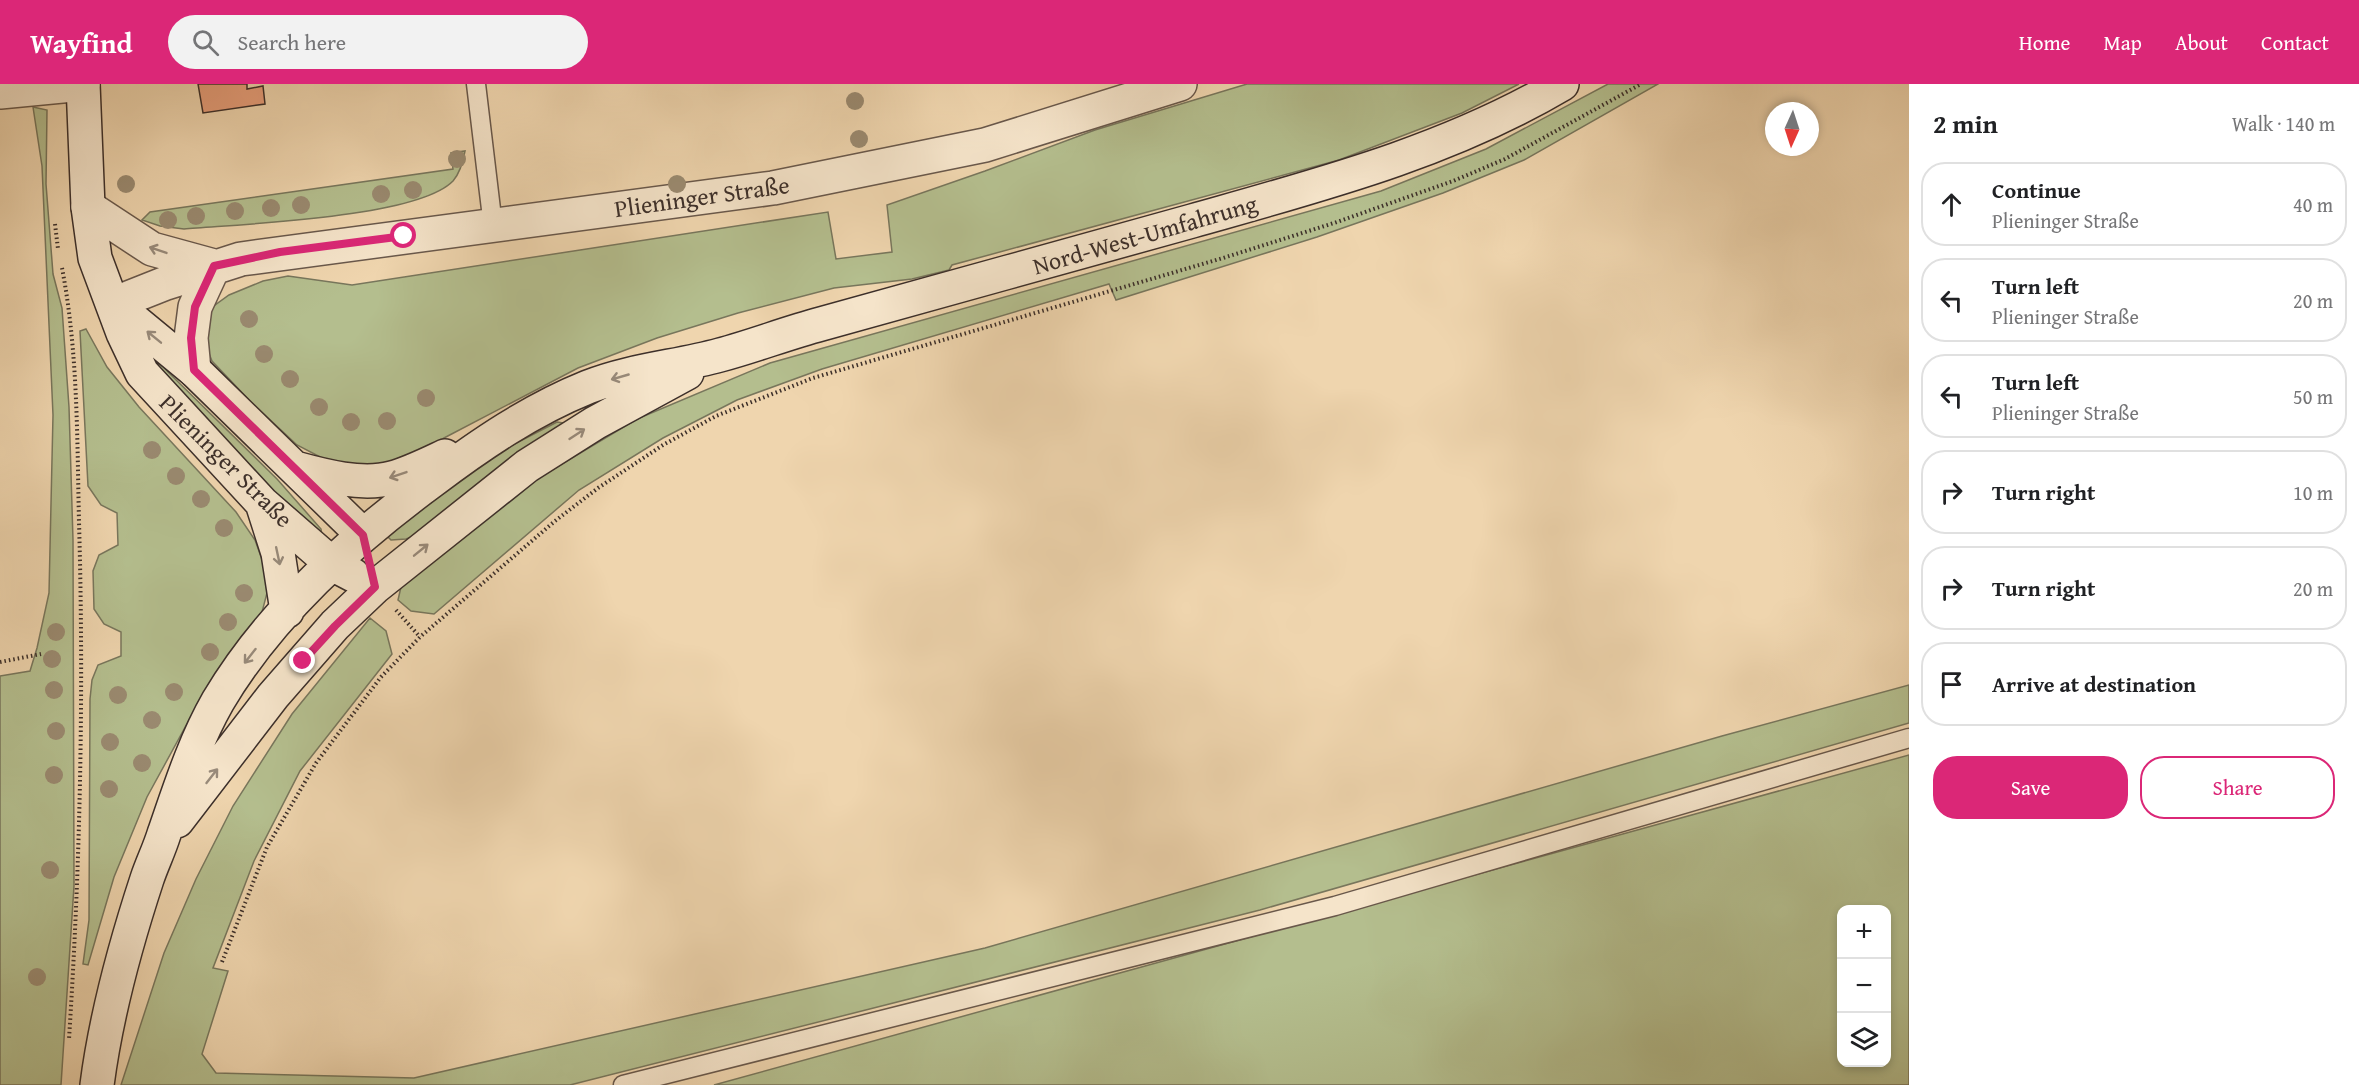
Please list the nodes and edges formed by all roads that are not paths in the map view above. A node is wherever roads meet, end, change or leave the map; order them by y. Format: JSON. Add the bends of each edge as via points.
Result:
{"nodes":[{"id":1,"x":83,"y":84,"type":"edge"},
{"id":2,"x":476,"y":84,"type":"edge"},
{"id":3,"x":1180,"y":84,"type":"edge"},
{"id":4,"x":1562,"y":84,"type":"edge"},
{"id":5,"x":0,"y":92,"type":"edge"},
{"id":6,"x":88,"y":207,"type":"junction"},
{"id":7,"x":493,"y":226,"type":"junction"},
{"id":8,"x":214,"y":266,"type":"junction"},
{"id":9,"x":113,"y":304,"type":"junction"},
{"id":10,"x":718,"y":356,"type":"junction"},
{"id":11,"x":194,"y":370,"type":"junction"},
{"id":12,"x":490,"y":437,"type":"junction"},
{"id":13,"x":294,"y":468,"type":"junction"},
{"id":14,"x":262,"y":503,"type":"junction"},
{"id":15,"x":363,"y":535,"type":"junction"},
{"id":16,"x":332,"y":564,"type":"junction"},
{"id":17,"x":375,"y":587,"type":"junction"},
{"id":18,"x":287,"y":611,"type":"junction"},
{"id":19,"x":1909,"y":738,"type":"edge"},
{"id":20,"x":163,"y":839,"type":"junction"},
{"id":21,"x":97,"y":1085,"type":"edge"},
{"id":22,"x":623,"y":1085,"type":"edge"}],
"edges":[{"from":1,"to":5,"type":"main road","name":"Plieninger Straße"},
{"from":1,"to":6,"type":"main road","name":"Plieninger Straße"},
{"from":2,"to":7,"type":"lane"},
{"from":3,"to":7,"type":"main road","name":"Plieninger Straße","via":[[985,145],[773,188]]},
{"from":4,"to":10,"type":"main road","name":"Nord-West-Umfahrung","via":[[1484,125],[1374,168]]},
{"from":8,"to":6,"type":"main road","name":"Plieninger Straße","one_way":true,"via":[[152,249]]},
{"from":6,"to":9,"type":"main road","name":"Plieninger Straße","via":[[94,258]]},
{"from":7,"to":8,"type":"main road","name":"Plieninger Straße","via":[[280,252]]},
{"from":8,"to":9,"type":"main road","name":"Plieninger Straße"},
{"from":8,"to":11,"type":"main road","name":"Plieninger Straße","via":[[195,307],[191,338]]},
{"from":11,"to":9,"type":"main road","name":"Plieninger Straße","one_way":true},
{"from":9,"to":14,"type":"main road","name":"Plieninger Straße","via":[[142,373]]},
{"from":10,"to":12,"type":"main road","name":"Nord-West-Umfahrung","one_way":true,"via":[[590,386]]},
{"from":17,"to":10,"type":"main road","name":"Nord-West-Umfahrung","one_way":true,"via":[[527,466],[595,423]]},
{"from":11,"to":13,"type":"main road","name":"Plieninger Straße"},
{"from":12,"to":13,"type":"main road","one_way":true,"via":[[391,478],[329,478]]},
{"from":12,"to":15,"type":"main road","name":"Nord-West-Umfahrung"},
{"from":13,"to":15,"type":"main road","name":"Plieninger Straße"},
{"from":14,"to":16,"type":"main road","name":"Plieninger Straße"},
{"from":14,"to":18,"type":"main road","one_way":true,"via":[[278,553]]},
{"from":15,"to":16,"type":"main road","name":"Nord-West-Umfahrung"},
{"from":15,"to":17,"type":"main road"},
{"from":16,"to":17,"type":"main road","name":"Plieninger Straße"},
{"from":16,"to":18,"type":"main road","name":"Nord-West-Umfahrung"},
{"from":20,"to":17,"type":"main road","name":"Nord-West-Umfahrung","one_way":true,"via":[[273,696]]},
{"from":18,"to":20,"type":"main road","name":"Nord-West-Umfahrung","one_way":true,"via":[[242,666],[204,726],[181,780]]},
{"from":19,"to":22,"type":"lane","via":[[1335,906]]},
{"from":20,"to":21,"type":"main road","via":[[148,874],[119,970]]}]}
